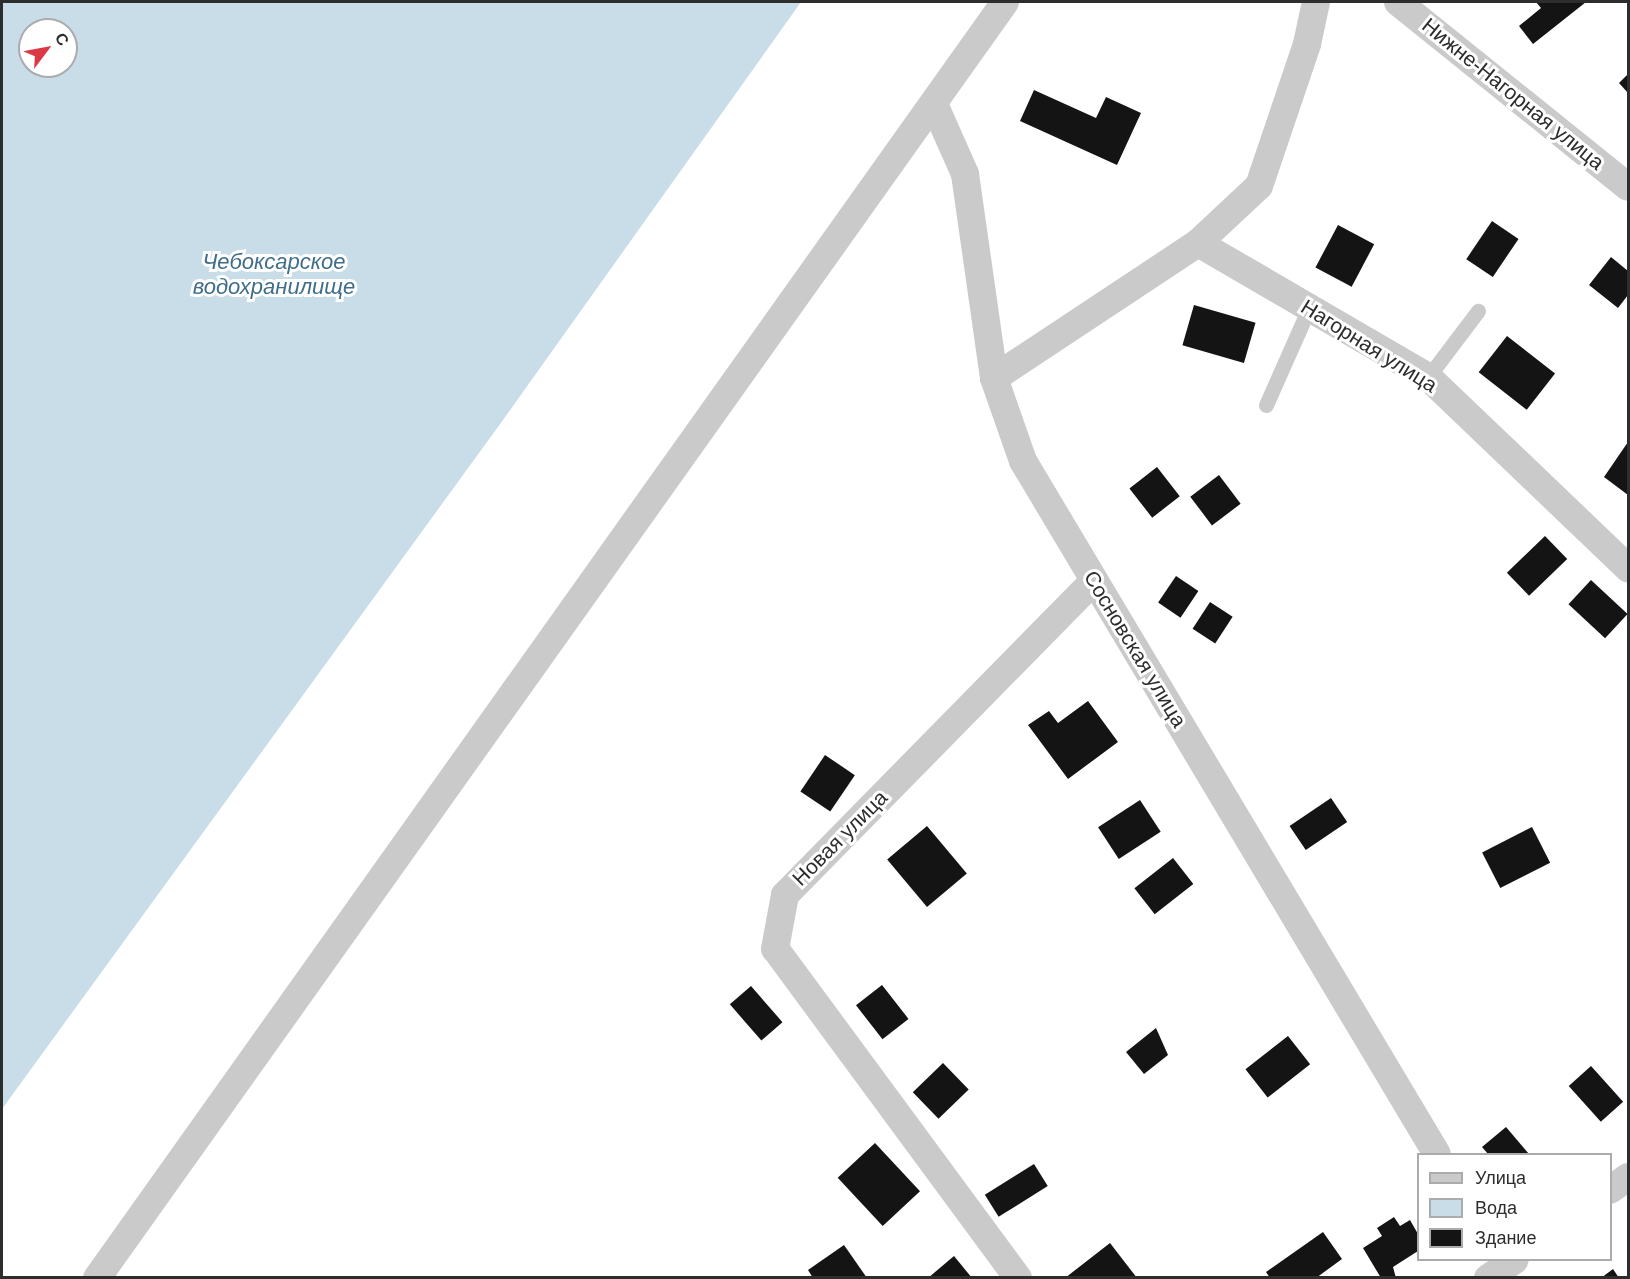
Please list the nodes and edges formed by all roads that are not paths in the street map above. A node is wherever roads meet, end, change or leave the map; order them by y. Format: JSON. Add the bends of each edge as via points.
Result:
{"nodes":[{"id":1,"x":1005,"y":2,"type":"edge"},
{"id":2,"x":1316,"y":2,"type":"edge"},
{"id":3,"x":1398,"y":2,"type":"edge"},
{"id":4,"x":934,"y":104,"type":"junction"},
{"id":5,"x":1629,"y":187,"type":"edge"},
{"id":6,"x":1198,"y":243,"type":"junction"},
{"id":7,"x":1309,"y":308,"type":"junction"},
{"id":8,"x":1478,"y":311,"type":"dead end"},
{"id":9,"x":1428,"y":377,"type":"junction"},
{"id":10,"x":994,"y":378,"type":"junction"},
{"id":11,"x":1266,"y":405,"type":"dead end"},
{"id":12,"x":1629,"y":568,"type":"edge"},
{"id":13,"x":1094,"y":581,"type":"junction"},
{"id":14,"x":1436,"y":1153,"type":"edge"},
{"id":15,"x":1629,"y":1177,"type":"edge"},
{"id":16,"x":1612,"y":1189,"type":"edge"},
{"id":17,"x":97,"y":1278,"type":"edge"},
{"id":18,"x":1018,"y":1278,"type":"edge"}],
"edges":[{"from":1,"to":4,"type":"street"},
{"from":2,"to":6,"type":"street","via":[[1307,44],[1259,186]]},
{"from":3,"to":5,"type":"street","name":"Нижне-Нагорная улица"},
{"from":4,"to":10,"type":"street","name":"Сосновская улица","via":[[965,174]]},
{"from":4,"to":17,"type":"street"},
{"from":6,"to":7,"type":"street","name":"Нагорная улица"},
{"from":6,"to":10,"type":"street"},
{"from":7,"to":9,"type":"street","name":"Нагорная улица"},
{"from":7,"to":11,"type":"lane"},
{"from":8,"to":9,"type":"lane"},
{"from":9,"to":12,"type":"street","name":"Нагорная улица"},
{"from":10,"to":13,"type":"street","name":"Сосновская улица","via":[[1023,461]]},
{"from":13,"to":14,"type":"street","name":"Сосновская улица"},
{"from":13,"to":18,"type":"street","name":"Новая улица","via":[[784,895],[775,949]]},
{"from":15,"to":16,"type":"street"}]}
